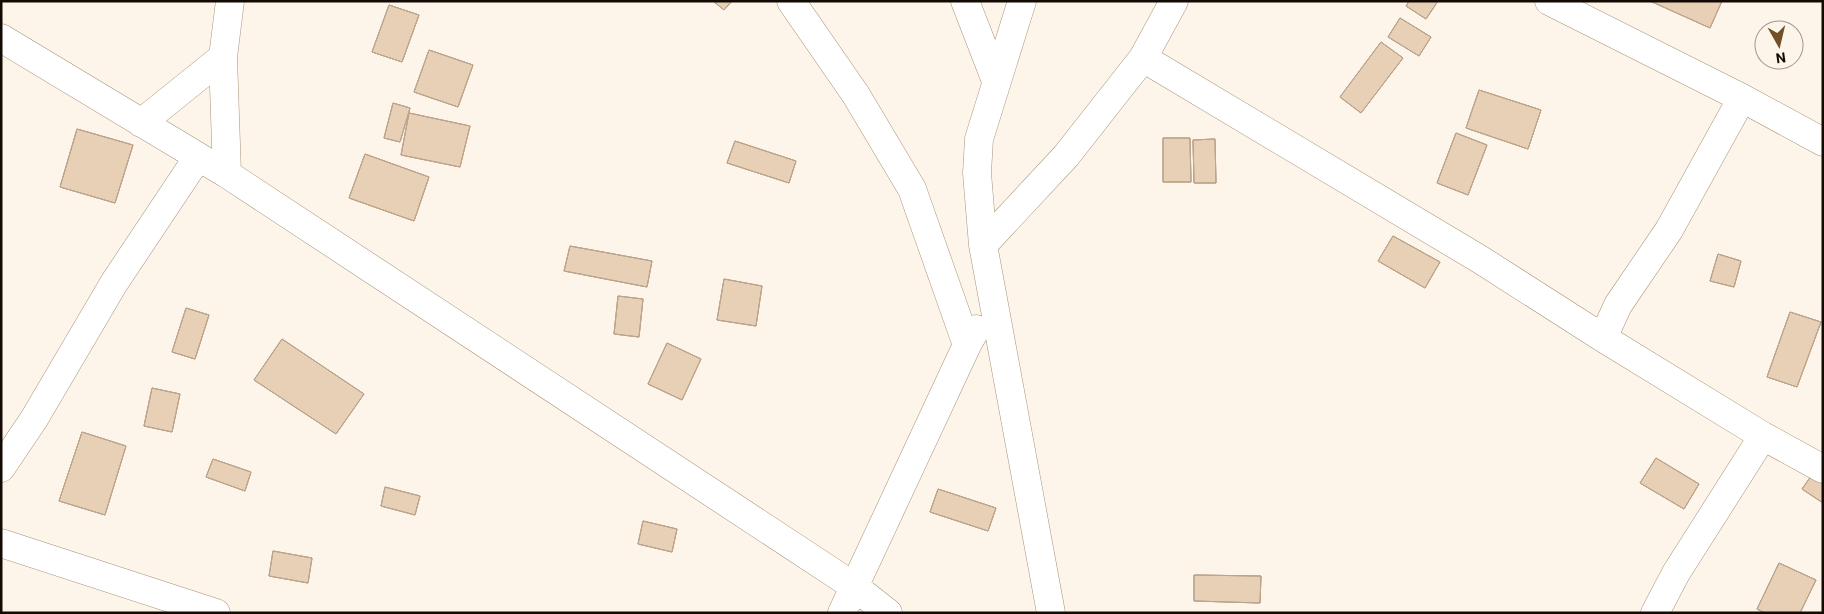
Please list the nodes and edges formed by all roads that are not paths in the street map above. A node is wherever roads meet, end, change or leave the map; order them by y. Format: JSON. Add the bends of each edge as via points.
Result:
{"nodes":[{"id":1,"x":230,"y":1,"type":"edge"},
{"id":2,"x":791,"y":1,"type":"edge"},
{"id":3,"x":965,"y":1,"type":"edge"},
{"id":4,"x":1022,"y":1,"type":"edge"},
{"id":5,"x":1174,"y":1,"type":"edge"},
{"id":6,"x":1549,"y":1,"type":"edge"},
{"id":7,"x":1,"y":38,"type":"edge"},
{"id":8,"x":223,"y":57,"type":"junction"},
{"id":9,"x":1143,"y":58,"type":"junction"},
{"id":10,"x":996,"y":81,"type":"junction"},
{"id":11,"x":1742,"y":98,"type":"junction"},
{"id":12,"x":142,"y":123,"type":"junction"},
{"id":13,"x":1823,"y":142,"type":"edge"},
{"id":14,"x":198,"y":157,"type":"junction"},
{"id":15,"x":227,"y":174,"type":"junction"},
{"id":16,"x":983,"y":245,"type":"junction"},
{"id":17,"x":993,"y":302,"type":"junction"},
{"id":18,"x":1603,"y":338,"type":"junction"},
{"id":19,"x":967,"y":345,"type":"junction"},
{"id":20,"x":1763,"y":436,"type":"junction"},
{"id":21,"x":1,"y":468,"type":"edge"},
{"id":22,"x":1823,"y":469,"type":"edge"},
{"id":23,"x":1,"y":543,"type":"edge"},
{"id":24,"x":855,"y":586,"type":"junction"},
{"id":25,"x":216,"y":613,"type":"edge"},
{"id":26,"x":842,"y":613,"type":"edge"},
{"id":27,"x":888,"y":613,"type":"edge"},
{"id":28,"x":1051,"y":613,"type":"edge"},
{"id":29,"x":1655,"y":613,"type":"edge"}],
"edges":[{"from":1,"to":8,"type":"street"},
{"from":2,"to":19,"type":"street","via":[[856,96],[912,189]]},
{"from":3,"to":10,"type":"street"},
{"from":4,"to":10,"type":"street"},
{"from":5,"to":9,"type":"street"},
{"from":6,"to":11,"type":"street"},
{"from":7,"to":12,"type":"street"},
{"from":8,"to":12,"type":"street"},
{"from":8,"to":15,"type":"street"},
{"from":9,"to":16,"type":"street","via":[[1066,156]]},
{"from":9,"to":18,"type":"street","via":[[1472,255]]},
{"from":10,"to":16,"type":"street","via":[[979,139],[977,173]]},
{"from":11,"to":13,"type":"street"},
{"from":11,"to":18,"type":"street","via":[[1669,230],[1618,305]]},
{"from":12,"to":14,"type":"street"},
{"from":14,"to":15,"type":"street"},
{"from":14,"to":21,"type":"street","via":[[114,283],[34,419]]},
{"from":15,"to":24,"type":"street"},
{"from":16,"to":17,"type":"street"},
{"from":17,"to":19,"type":"street"},
{"from":17,"to":28,"type":"street"},
{"from":18,"to":20,"type":"street"},
{"from":19,"to":24,"type":"street"},
{"from":20,"to":22,"type":"street"},
{"from":20,"to":29,"type":"street","via":[[1676,573]]},
{"from":23,"to":25,"type":"street"},
{"from":24,"to":26,"type":"street"},
{"from":24,"to":27,"type":"street"}]}
